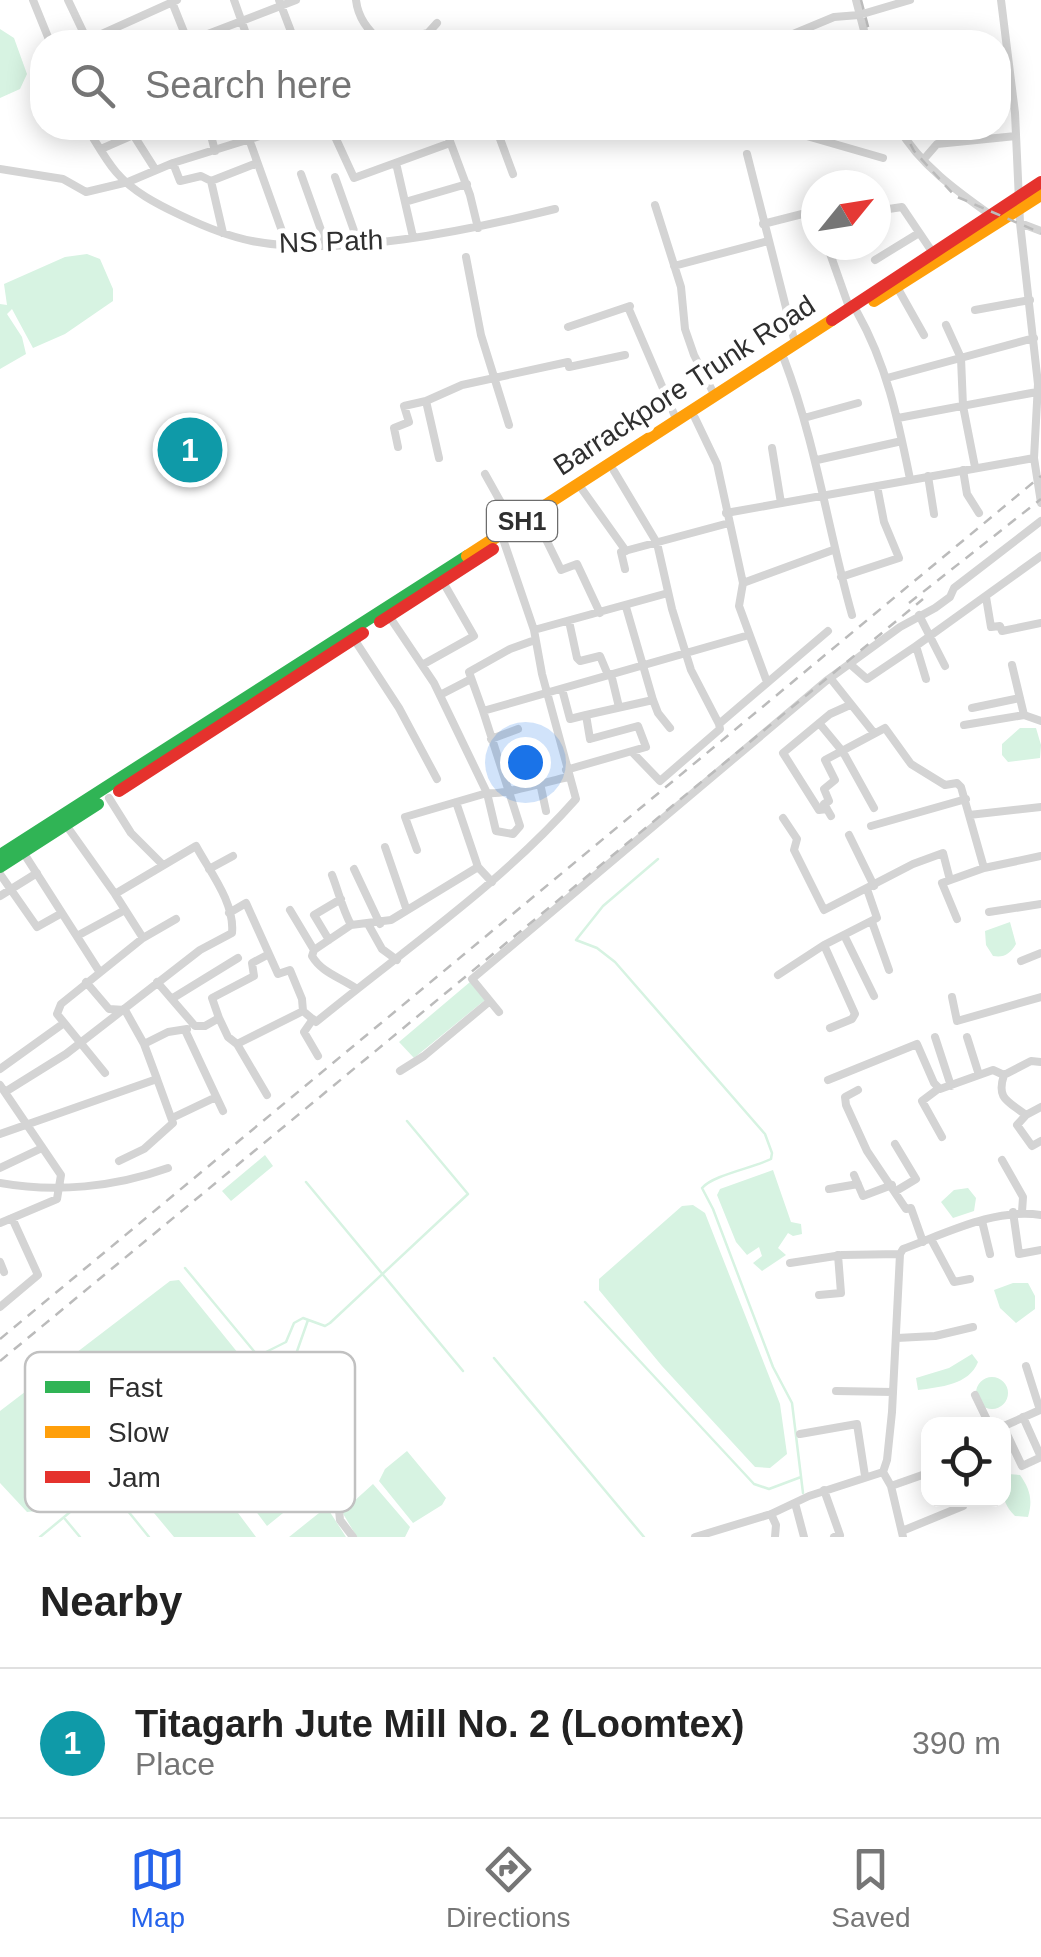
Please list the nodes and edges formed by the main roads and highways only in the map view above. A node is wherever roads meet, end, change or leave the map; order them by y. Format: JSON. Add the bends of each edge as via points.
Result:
{"nodes":[{"id":1,"x":1041,"y":182,"type":"edge"},
{"id":2,"x":1041,"y":195,"type":"edge"},
{"id":3,"x":1019,"y":210,"type":"junction"},
{"id":4,"x":853,"y":309,"type":"junction"},
{"id":5,"x":580,"y":488,"type":"junction"},
{"id":6,"x":516,"y":530,"type":"junction"},
{"id":7,"x":0,"y":856,"type":"edge"},
{"id":8,"x":0,"y":871,"type":"edge"}],
"edges":[{"from":1,"to":3,"type":"main road","name":"Barrackpore Trunk Road","number":"SH1"},
{"from":2,"to":3,"type":"main road","name":"Barrackpore Trunk Road","number":"SH1"},
{"from":3,"to":4,"type":"main road","name":"Barrackpore Trunk Road","number":"SH1"},
{"from":3,"to":4,"type":"main road","name":"Barrackpore Trunk Road","number":"SH1","via":[[992,216]]},
{"from":4,"to":5,"type":"main road","name":"Barrackpore Trunk Road","number":"SH1"},
{"from":4,"to":5,"type":"main road","name":"Barrackpore Trunk Road","number":"SH1"},
{"from":5,"to":6,"type":"main road","name":"Barrackpore Trunk Road","number":"SH1"},
{"from":5,"to":6,"type":"main road","name":"Barrackpore Trunk Road","number":"SH1"},
{"from":6,"to":7,"type":"main road","name":"Barrackpore Trunk Road","number":"SH1"},
{"from":6,"to":8,"type":"main road","name":"Barrackpore Trunk Road","number":"SH1"}]}
